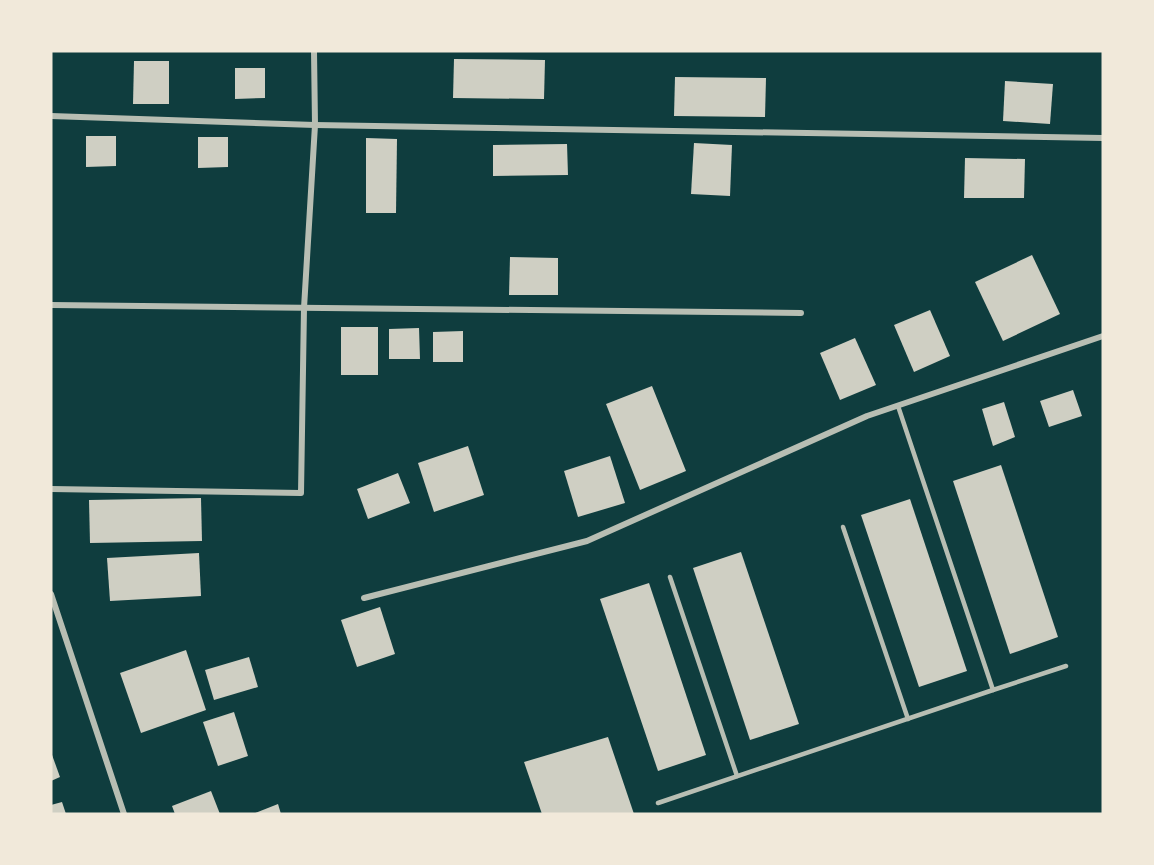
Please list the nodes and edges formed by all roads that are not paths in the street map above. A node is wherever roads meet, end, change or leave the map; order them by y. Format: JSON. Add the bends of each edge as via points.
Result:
{"nodes":[{"id":1,"x":314,"y":51,"type":"edge"},
{"id":2,"x":51,"y":116,"type":"edge"},
{"id":3,"x":315,"y":125,"type":"junction"},
{"id":4,"x":1103,"y":138,"type":"edge"},
{"id":5,"x":51,"y":305,"type":"edge"},
{"id":6,"x":304,"y":308,"type":"junction"},
{"id":7,"x":801,"y":313,"type":"dead end"},
{"id":8,"x":1103,"y":336,"type":"edge"},
{"id":9,"x":898,"y":406,"type":"junction"},
{"id":10,"x":51,"y":489,"type":"edge"},
{"id":11,"x":843,"y":527,"type":"dead end"},
{"id":12,"x":670,"y":577,"type":"dead end"},
{"id":13,"x":51,"y":594,"type":"edge"},
{"id":14,"x":364,"y":598,"type":"dead end"},
{"id":15,"x":1066,"y":666,"type":"dead end"},
{"id":16,"x":993,"y":690,"type":"junction"},
{"id":17,"x":908,"y":719,"type":"junction"},
{"id":18,"x":737,"y":776,"type":"junction"},
{"id":19,"x":658,"y":803,"type":"dead end"},
{"id":20,"x":124,"y":814,"type":"edge"}],
"edges":[{"from":1,"to":3,"type":"street"},
{"from":2,"to":3,"type":"street"},
{"from":3,"to":4,"type":"street"},
{"from":3,"to":6,"type":"street"},
{"from":5,"to":6,"type":"street"},
{"from":6,"to":7,"type":"street"},
{"from":6,"to":10,"type":"street","via":[[301,494]]},
{"from":8,"to":9,"type":"street"},
{"from":9,"to":14,"type":"street","via":[[867,416],[587,540]]},
{"from":9,"to":16,"type":"lane"},
{"from":11,"to":17,"type":"lane"},
{"from":12,"to":18,"type":"lane"},
{"from":13,"to":20,"type":"street"},
{"from":15,"to":16,"type":"lane"},
{"from":16,"to":17,"type":"lane"},
{"from":17,"to":18,"type":"lane"},
{"from":18,"to":19,"type":"lane"}]}
